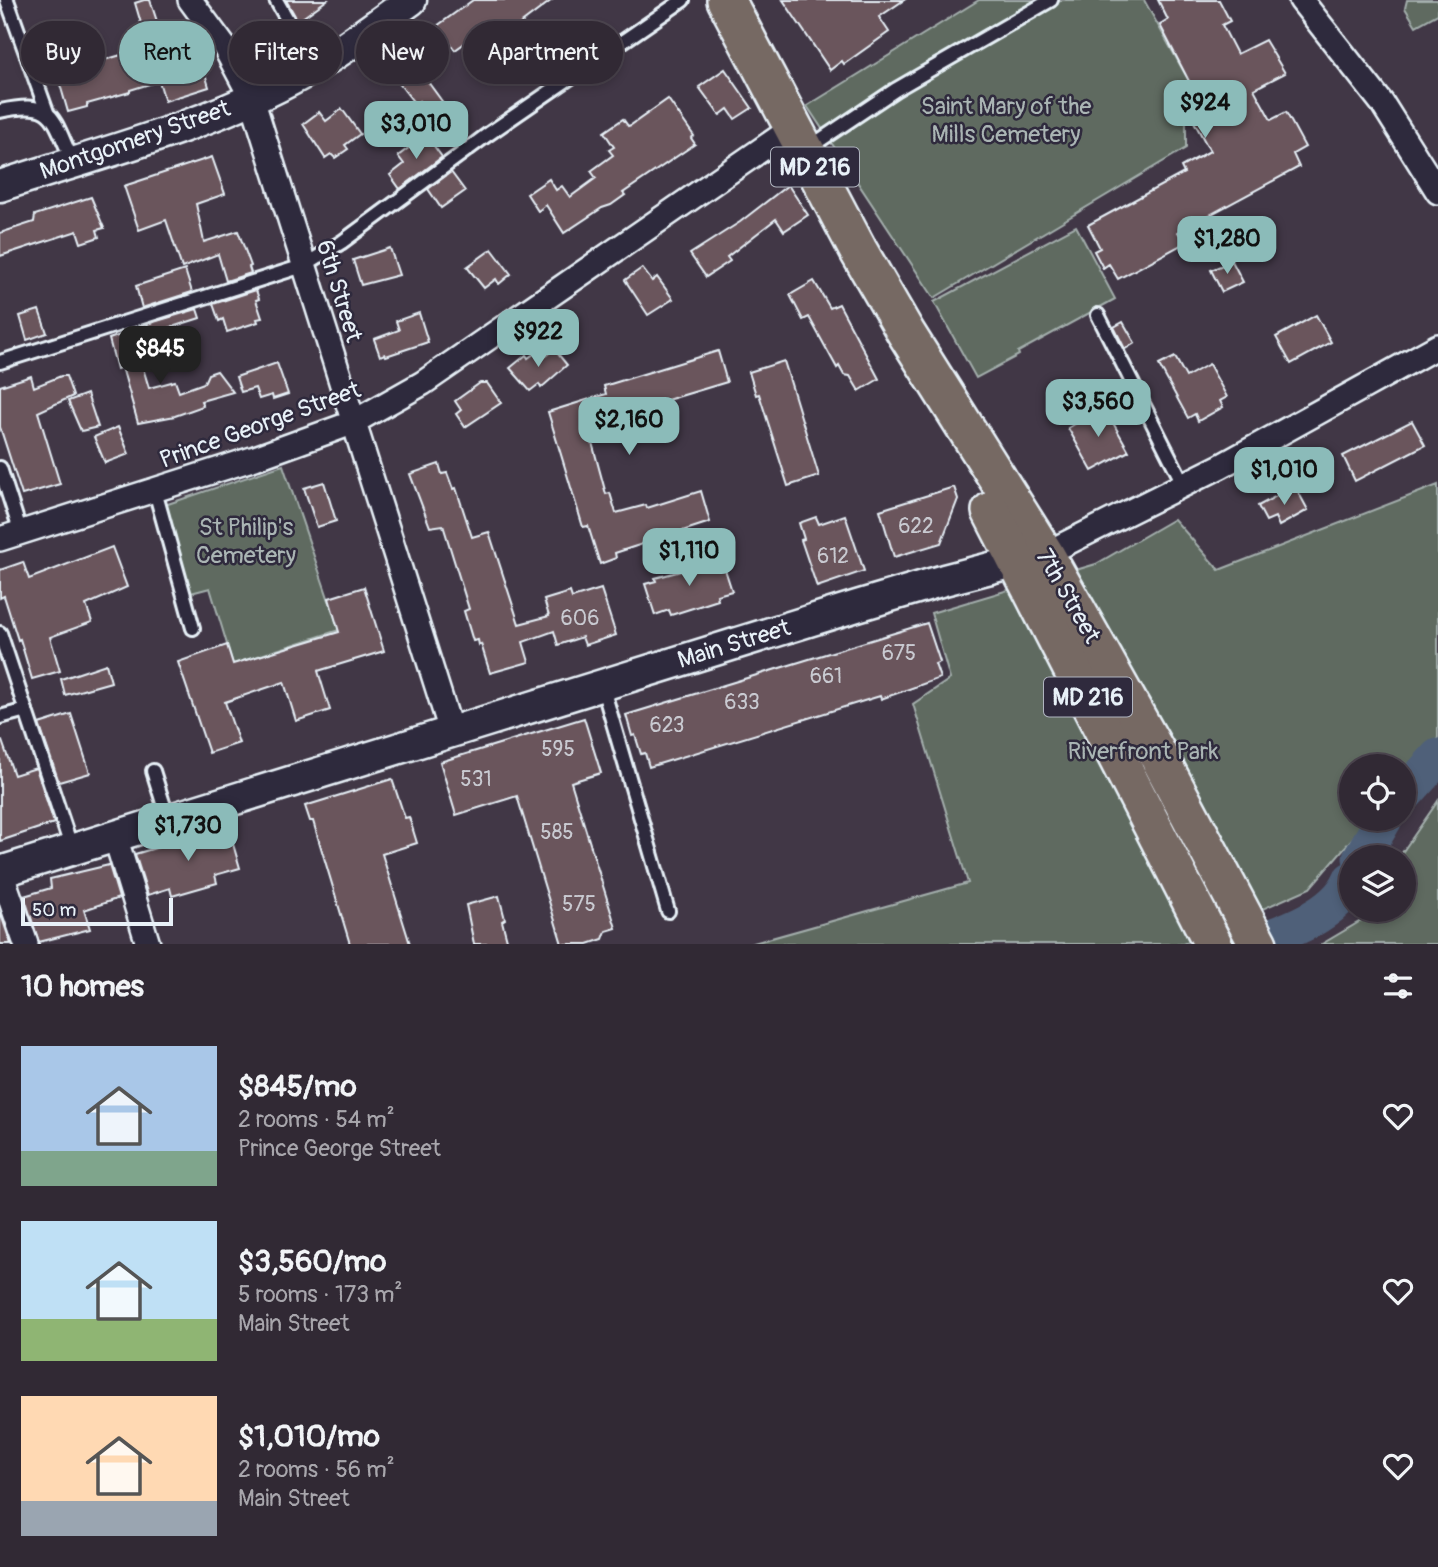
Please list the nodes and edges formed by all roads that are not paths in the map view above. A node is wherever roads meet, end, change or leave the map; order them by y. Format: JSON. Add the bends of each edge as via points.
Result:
{"nodes":[{"id":1,"x":8,"y":0,"type":"edge"},
{"id":2,"x":190,"y":0,"type":"edge"},
{"id":3,"x":276,"y":0,"type":"edge"},
{"id":4,"x":411,"y":0,"type":"edge"},
{"id":5,"x":683,"y":0,"type":"edge"},
{"id":6,"x":726,"y":0,"type":"edge"},
{"id":7,"x":1051,"y":0,"type":"edge"},
{"id":8,"x":1301,"y":0,"type":"edge"},
{"id":9,"x":288,"y":21,"type":"edge"},
{"id":10,"x":342,"y":47,"type":"edge"},
{"id":11,"x":280,"y":84,"type":"edge"},
{"id":12,"x":251,"y":99,"type":"junction"},
{"id":13,"x":0,"y":111,"type":"edge"},
{"id":14,"x":47,"y":112,"type":"junction"},
{"id":15,"x":800,"y":138,"type":"junction"},
{"id":16,"x":74,"y":162,"type":"junction"},
{"id":17,"x":0,"y":186,"type":"edge"},
{"id":18,"x":1438,"y":192,"type":"edge"},
{"id":19,"x":303,"y":266,"type":"junction"},
{"id":20,"x":1098,"y":315,"type":"dead end"},
{"id":21,"x":1438,"y":346,"type":"edge"},
{"id":22,"x":0,"y":362,"type":"edge"},
{"id":23,"x":352,"y":423,"type":"junction"},
{"id":24,"x":0,"y":468,"type":"edge"},
{"id":25,"x":1184,"y":485,"type":"junction"},
{"id":26,"x":155,"y":491,"type":"junction"},
{"id":27,"x":11,"y":536,"type":"edge"},
{"id":28,"x":1031,"y":558,"type":"junction"},
{"id":29,"x":193,"y":628,"type":"dead end"},
{"id":30,"x":0,"y":633,"type":"edge"},
{"id":31,"x":602,"y":685,"type":"junction"},
{"id":32,"x":26,"y":710,"type":"junction"},
{"id":33,"x":0,"y":717,"type":"edge"},
{"id":34,"x":451,"y":731,"type":"junction"},
{"id":35,"x":153,"y":771,"type":"dead end"},
{"id":36,"x":168,"y":819,"type":"junction"},
{"id":37,"x":115,"y":836,"type":"junction"},
{"id":38,"x":72,"y":850,"type":"junction"},
{"id":39,"x":0,"y":872,"type":"edge"},
{"id":40,"x":668,"y":911,"type":"dead end"},
{"id":41,"x":1257,"y":942,"type":"edge"},
{"id":42,"x":26,"y":944,"type":"edge"},
{"id":43,"x":148,"y":944,"type":"edge"},
{"id":44,"x":1213,"y":944,"type":"edge"}],
"edges":[{"from":1,"to":14,"type":"lane"},
{"from":2,"to":12,"type":"street","name":"6th Street","via":[[224,46]]},
{"from":3,"to":9,"type":"lane"},
{"from":4,"to":10,"type":"street","name":"Montgomery Street"},
{"from":5,"to":19,"type":"lane"},
{"from":6,"to":15,"type":"main road","name":"7th Street","number":"MD 216"},
{"from":7,"to":15,"type":"lane","via":[[895,90]]},
{"from":8,"to":18,"type":"street","via":[[1382,103]]},
{"from":11,"to":12,"type":"street","name":"Montgomery Street"},
{"from":12,"to":16,"type":"street","name":"Montgomery Street"},
{"from":12,"to":19,"type":"street","name":"6th Street"},
{"from":13,"to":14,"type":"lane","via":[[37,106]]},
{"from":14,"to":16,"type":"lane"},
{"from":15,"to":23,"type":"street","name":"Prince George Street","via":[[423,383]]},
{"from":15,"to":28,"type":"main road","name":"7th Street","number":"MD 216","via":[[906,333],[953,440]]},
{"from":16,"to":17,"type":"street","name":"Montgomery Street"},
{"from":19,"to":22,"type":"lane"},
{"from":19,"to":23,"type":"street","name":"6th Street"},
{"from":20,"to":25,"type":"lane"},
{"from":21,"to":25,"type":"street","name":"Main Street"},
{"from":23,"to":26,"type":"street","name":"Prince George Street"},
{"from":23,"to":34,"type":"street","name":"6th Street"},
{"from":24,"to":27,"type":"lane"},
{"from":25,"to":28,"type":"street","name":"Main Street"},
{"from":26,"to":27,"type":"street","name":"Prince George Street"},
{"from":26,"to":29,"type":"lane"},
{"from":28,"to":31,"type":"street","name":"Main Street","via":[[944,580]]},
{"from":28,"to":41,"type":"main road","name":"7th Street","number":"MD 216","via":[[1190,815]]},
{"from":28,"to":44,"type":"main road","name":"7th Street","number":"MD 216","via":[[1156,834]]},
{"from":30,"to":32,"type":"lane"},
{"from":31,"to":34,"type":"street","name":"Main Street"},
{"from":31,"to":40,"type":"lane"},
{"from":32,"to":33,"type":"lane"},
{"from":32,"to":38,"type":"lane"},
{"from":34,"to":36,"type":"street","name":"Main Street"},
{"from":35,"to":36,"type":"lane"},
{"from":36,"to":37,"type":"street","name":"Main Street"},
{"from":37,"to":38,"type":"street","name":"Main Street"},
{"from":37,"to":43,"type":"street"},
{"from":38,"to":39,"type":"street","name":"Main Street"},
{"from":39,"to":42,"type":"street"}]}
